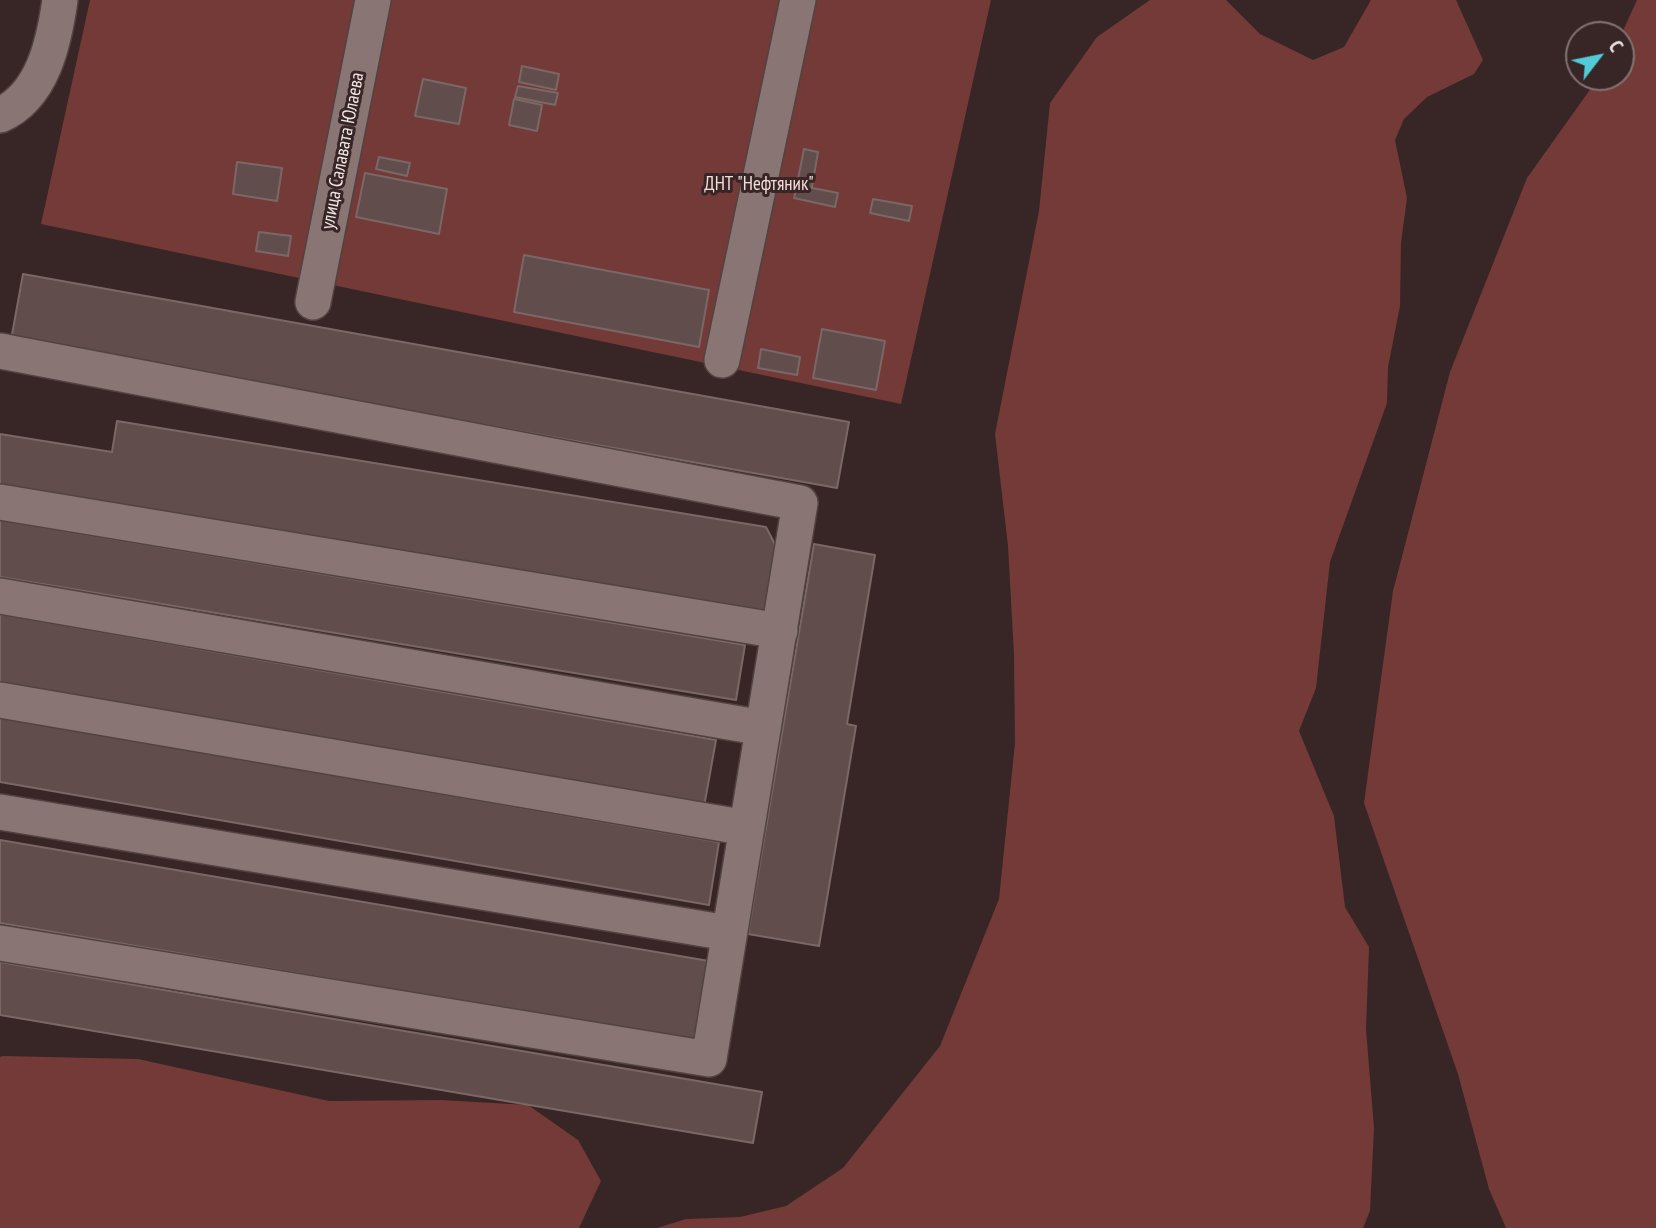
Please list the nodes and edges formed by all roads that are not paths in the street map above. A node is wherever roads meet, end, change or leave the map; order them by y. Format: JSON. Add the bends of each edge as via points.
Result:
{"nodes":[{"id":1,"x":60,"y":0,"type":"edge"},
{"id":2,"x":373,"y":0,"type":"edge"},
{"id":3,"x":798,"y":0,"type":"edge"},
{"id":4,"x":0,"y":115,"type":"edge"},
{"id":5,"x":313,"y":302,"type":"dead end"},
{"id":6,"x":0,"y":351,"type":"edge"},
{"id":7,"x":722,"y":360,"type":"dead end"},
{"id":8,"x":0,"y":502,"type":"edge"},
{"id":9,"x":0,"y":596,"type":"edge"},
{"id":10,"x":780,"y":631,"type":"junction"},
{"id":11,"x":0,"y":700,"type":"edge"},
{"id":12,"x":763,"y":728,"type":"junction"},
{"id":13,"x":0,"y":812,"type":"edge"},
{"id":14,"x":747,"y":828,"type":"junction"},
{"id":15,"x":728,"y":933,"type":"junction"},
{"id":16,"x":0,"y":943,"type":"edge"}],
"edges":[{"from":1,"to":4,"type":"street","via":[[55,30],[31,92]]},
{"from":2,"to":5,"type":"street","name":"улица Салавата Юлаева"},
{"from":3,"to":7,"type":"street"},
{"from":6,"to":10,"type":"street","via":[[800,503]]},
{"from":8,"to":10,"type":"street"},
{"from":9,"to":12,"type":"street"},
{"from":10,"to":12,"type":"street"},
{"from":11,"to":14,"type":"street"},
{"from":12,"to":14,"type":"street"},
{"from":13,"to":15,"type":"street"},
{"from":14,"to":15,"type":"street"},
{"from":15,"to":16,"type":"street","via":[[709,1059]]}]}
